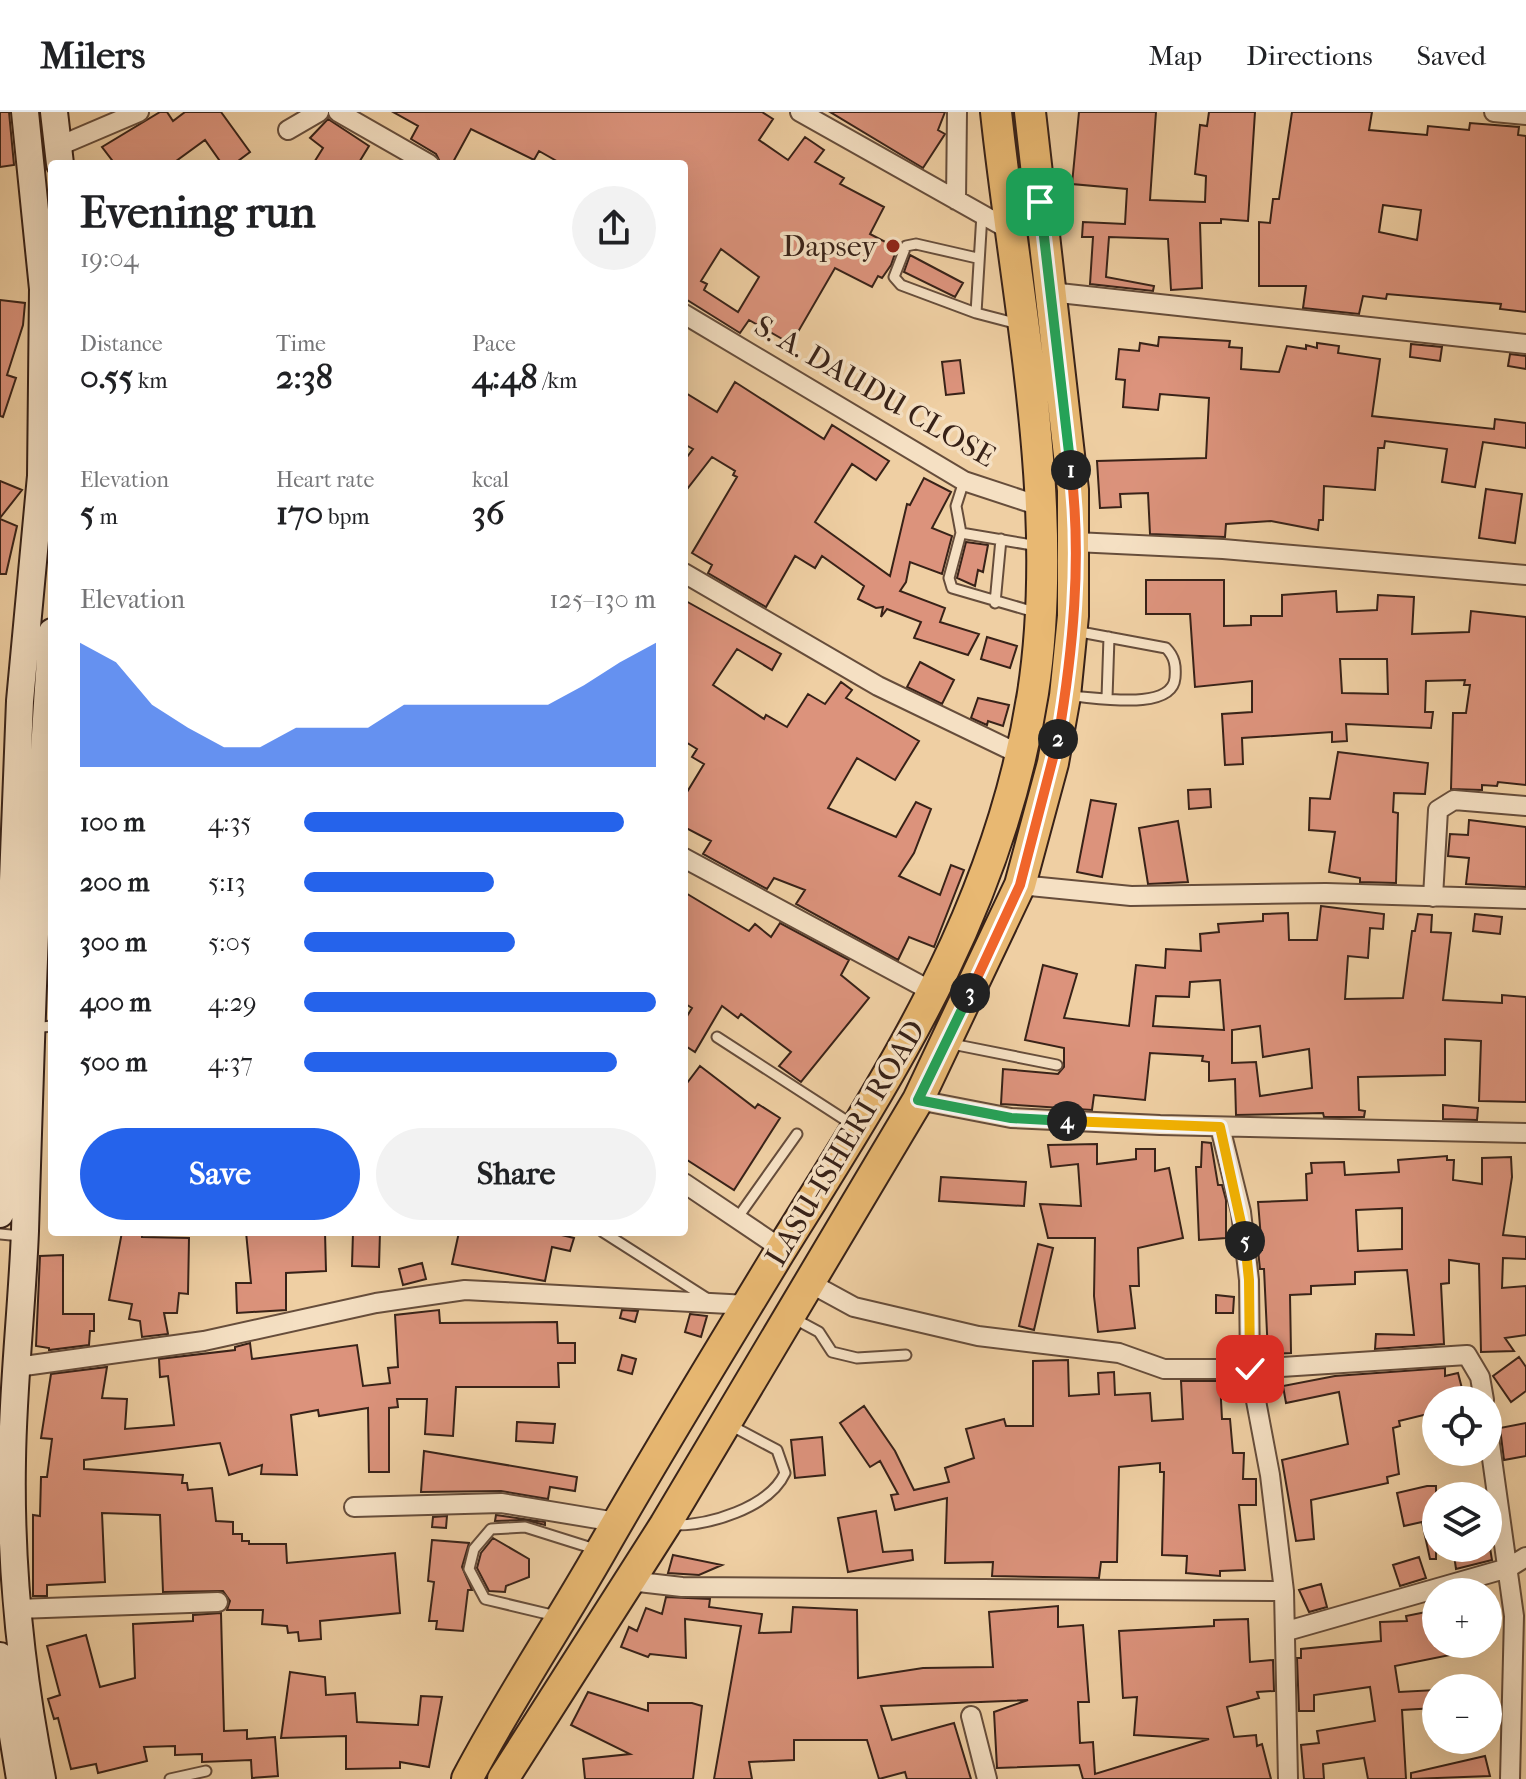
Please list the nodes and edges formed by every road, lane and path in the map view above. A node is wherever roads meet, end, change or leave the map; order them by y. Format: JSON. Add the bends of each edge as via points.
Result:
{"nodes":[{"id":1,"x":25,"y":112,"type":"edge"},
{"id":2,"x":54,"y":112,"type":"edge"},
{"id":3,"x":139,"y":112,"type":"edge"},
{"id":4,"x":319,"y":112,"type":"edge"},
{"id":5,"x":338,"y":112,"type":"edge"},
{"id":6,"x":800,"y":112,"type":"edge"},
{"id":7,"x":957,"y":112,"type":"edge"},
{"id":8,"x":996,"y":112,"type":"edge"},
{"id":9,"x":1030,"y":112,"type":"edge"},
{"id":10,"x":1494,"y":112,"type":"edge"},
{"id":11,"x":1526,"y":115,"type":"edge"},
{"id":12,"x":288,"y":130,"type":"dead end"},
{"id":13,"x":60,"y":155,"type":"edge"},
{"id":14,"x":422,"y":160,"type":"edge"},
{"id":15,"x":956,"y":200,"type":"junction"},
{"id":16,"x":982,"y":214,"type":"junction"},
{"id":17,"x":1008,"y":229,"type":"junction"},
{"id":18,"x":977,"y":258,"type":"junction"},
{"id":19,"x":1050,"y":292,"type":"junction"},
{"id":20,"x":976,"y":313,"type":"junction"},
{"id":21,"x":688,"y":316,"type":"edge"},
{"id":22,"x":1021,"y":324,"type":"junction"},
{"id":23,"x":1526,"y":344,"type":"edge"},
{"id":24,"x":964,"y":481,"type":"junction"},
{"id":25,"x":1043,"y":507,"type":"junction"},
{"id":26,"x":961,"y":533,"type":"junction"},
{"id":27,"x":1001,"y":539,"type":"junction"},
{"id":28,"x":1075,"y":542,"type":"junction"},
{"id":29,"x":1043,"y":547,"type":"junction"},
{"id":30,"x":688,"y":575,"type":"edge"},
{"id":31,"x":1526,"y":575,"type":"edge"},
{"id":32,"x":995,"y":603,"type":"junction"},
{"id":33,"x":1041,"y":614,"type":"junction"},
{"id":34,"x":1072,"y":631,"type":"junction"},
{"id":35,"x":1109,"y":637,"type":"junction"},
{"id":36,"x":1065,"y":696,"type":"junction"},
{"id":37,"x":1107,"y":698,"type":"junction"},
{"id":38,"x":48,"y":750,"type":"edge"},
{"id":39,"x":1021,"y":755,"type":"junction"},
{"id":40,"x":8,"y":794,"type":"edge"},
{"id":41,"x":1526,"y":806,"type":"edge"},
{"id":42,"x":688,"y":860,"type":"edge"},
{"id":43,"x":1020,"y":885,"type":"junction"},
{"id":44,"x":1433,"y":897,"type":"junction"},
{"id":45,"x":1526,"y":899,"type":"edge"},
{"id":46,"x":935,"y":993,"type":"junction"},
{"id":47,"x":41,"y":1027,"type":"edge"},
{"id":48,"x":717,"y":1037,"type":"dead end"},
{"id":49,"x":945,"y":1042,"type":"junction"},
{"id":50,"x":1057,"y":1065,"type":"dead end"},
{"id":51,"x":918,"y":1100,"type":"junction"},
{"id":52,"x":1220,"y":1127,"type":"junction"},
{"id":53,"x":859,"y":1129,"type":"junction"},
{"id":54,"x":1526,"y":1133,"type":"edge"},
{"id":55,"x":797,"y":1134,"type":"dead end"},
{"id":56,"x":688,"y":1186,"type":"edge"},
{"id":57,"x":0,"y":1214,"type":"edge"},
{"id":58,"x":736,"y":1220,"type":"junction"},
{"id":59,"x":12,"y":1235,"type":"edge"},
{"id":60,"x":609,"y":1236,"type":"edge"},
{"id":61,"x":782,"y":1249,"type":"junction"},
{"id":62,"x":810,"y":1283,"type":"junction"},
{"id":63,"x":711,"y":1301,"type":"junction"},
{"id":64,"x":748,"y":1305,"type":"junction"},
{"id":65,"x":791,"y":1316,"type":"junction"},
{"id":66,"x":906,"y":1355,"type":"dead end"},
{"id":67,"x":17,"y":1367,"type":"junction"},
{"id":68,"x":1250,"y":1369,"type":"junction"},
{"id":69,"x":1482,"y":1386,"type":"edge"},
{"id":70,"x":725,"y":1423,"type":"junction"},
{"id":71,"x":1493,"y":1466,"type":"edge"},
{"id":72,"x":354,"y":1507,"type":"dead end"},
{"id":73,"x":616,"y":1522,"type":"junction"},
{"id":74,"x":665,"y":1525,"type":"junction"},
{"id":75,"x":601,"y":1551,"type":"junction"},
{"id":76,"x":1526,"y":1557,"type":"edge"},
{"id":77,"x":1508,"y":1568,"type":"junction"},
{"id":78,"x":630,"y":1581,"type":"junction"},
{"id":79,"x":1284,"y":1591,"type":"junction"},
{"id":80,"x":218,"y":1602,"type":"dead end"},
{"id":81,"x":17,"y":1609,"type":"junction"},
{"id":82,"x":560,"y":1617,"type":"junction"},
{"id":83,"x":1287,"y":1631,"type":"junction"},
{"id":84,"x":0,"y":1656,"type":"edge"},
{"id":85,"x":971,"y":1716,"type":"dead end"},
{"id":86,"x":206,"y":1771,"type":"dead end"},
{"id":87,"x":20,"y":1779,"type":"edge"},
{"id":88,"x":42,"y":1779,"type":"edge"},
{"id":89,"x":170,"y":1779,"type":"edge"},
{"id":90,"x":467,"y":1779,"type":"edge"},
{"id":91,"x":503,"y":1779,"type":"edge"},
{"id":92,"x":987,"y":1779,"type":"edge"},
{"id":93,"x":1288,"y":1779,"type":"edge"},
{"id":94,"x":1510,"y":1779,"type":"edge"}],
"edges":[{"from":1,"to":40,"type":"street","via":[[43,289],[41,445]]},
{"from":2,"to":13,"type":"street"},
{"from":3,"to":13,"type":"street"},
{"from":4,"to":12,"type":"street"},
{"from":5,"to":14,"type":"street"},
{"from":6,"to":15,"type":"street"},
{"from":7,"to":15,"type":"street"},
{"from":8,"to":17,"type":"main road","name":"LASU-ISHERI ROAD"},
{"from":9,"to":19,"type":"main road","name":"LASU-ISHERI ROAD"},
{"from":10,"to":11,"type":"street"},
{"from":15,"to":16,"type":"street"},
{"from":16,"to":17,"type":"street"},
{"from":16,"to":18,"type":"lane"},
{"from":17,"to":22,"type":"main road","name":"LASU-ISHERI ROAD"},
{"from":18,"to":20,"type":"lane"},
{"from":18,"to":20,"type":"lane","via":[[906,246],[894,277],[901,285]]},
{"from":19,"to":23,"type":"street"},
{"from":19,"to":28,"type":"main road","name":"LASU-ISHERI ROAD"},
{"from":20,"to":22,"type":"lane"},
{"from":21,"to":24,"type":"street","name":"S. A. DAUDU CLOSE"},
{"from":22,"to":25,"type":"main road","name":"LASU-ISHERI ROAD"},
{"from":24,"to":25,"type":"street","name":"S. A. DAUDU CLOSE"},
{"from":24,"to":26,"type":"lane","via":[[956,506]]},
{"from":25,"to":29,"type":"main road","name":"LASU-ISHERI ROAD"},
{"from":26,"to":27,"type":"lane"},
{"from":26,"to":32,"type":"lane","via":[[949,578],[952,588]]},
{"from":27,"to":29,"type":"lane"},
{"from":27,"to":32,"type":"lane"},
{"from":28,"to":31,"type":"street"},
{"from":28,"to":34,"type":"main road","name":"LASU-ISHERI ROAD"},
{"from":29,"to":33,"type":"main road","name":"LASU-ISHERI ROAD"},
{"from":30,"to":39,"type":"street","via":[[878,686]]},
{"from":32,"to":33,"type":"lane"},
{"from":33,"to":39,"type":"main road","name":"LASU-ISHERI ROAD"},
{"from":34,"to":35,"type":"lane"},
{"from":34,"to":36,"type":"main road","name":"LASU-ISHERI ROAD"},
{"from":35,"to":37,"type":"lane"},
{"from":35,"to":37,"type":"lane","via":[[1166,648],[1175,664],[1175,682],[1152,700]]},
{"from":36,"to":37,"type":"lane"},
{"from":36,"to":43,"type":"main road","name":"LASU-ISHERI ROAD"},
{"from":38,"to":47,"type":"street"},
{"from":39,"to":46,"type":"main road","name":"LASU-ISHERI ROAD","via":[[985,879]]},
{"from":40,"to":57,"type":"street"},
{"from":41,"to":44,"type":"street","via":[[1454,800],[1438,810]]},
{"from":42,"to":46,"type":"street"},
{"from":43,"to":44,"type":"street","via":[[1131,896]]},
{"from":43,"to":49,"type":"main road","name":"LASU-ISHERI ROAD"},
{"from":44,"to":45,"type":"street"},
{"from":46,"to":53,"type":"main road","name":"LASU-ISHERI ROAD"},
{"from":47,"to":59,"type":"street"},
{"from":48,"to":53,"type":"lane"},
{"from":49,"to":50,"type":"lane"},
{"from":49,"to":51,"type":"main road","name":"LASU-ISHERI ROAD"},
{"from":51,"to":52,"type":"street","via":[[1011,1118]]},
{"from":51,"to":62,"type":"main road","name":"LASU-ISHERI ROAD"},
{"from":52,"to":54,"type":"street"},
{"from":52,"to":68,"type":"street","via":[[1241,1212]]},
{"from":53,"to":61,"type":"main road","name":"LASU-ISHERI ROAD"},
{"from":55,"to":58,"type":"lane"},
{"from":56,"to":58,"type":"street"},
{"from":58,"to":61,"type":"street"},
{"from":59,"to":67,"type":"street"},
{"from":60,"to":63,"type":"lane"},
{"from":61,"to":64,"type":"main road","name":"LASU-ISHERI ROAD"},
{"from":62,"to":65,"type":"main road","name":"LASU-ISHERI ROAD"},
{"from":62,"to":68,"type":"street","via":[[854,1307],[978,1336],[1119,1353],[1164,1369]]},
{"from":63,"to":64,"type":"street"},
{"from":63,"to":67,"type":"street","via":[[465,1290],[376,1303],[204,1341]]},
{"from":64,"to":73,"type":"main road","name":"LASU-ISHERI ROAD"},
{"from":65,"to":66,"type":"lane","via":[[819,1332],[832,1352],[857,1358]]},
{"from":65,"to":70,"type":"main road","name":"LASU-ISHERI ROAD"},
{"from":67,"to":81,"type":"street","via":[[12,1460]]},
{"from":68,"to":69,"type":"street","via":[[1467,1355]]},
{"from":68,"to":79,"type":"street"},
{"from":70,"to":74,"type":"main road","name":"LASU-ISHERI ROAD"},
{"from":70,"to":74,"type":"lane","via":[[777,1450],[785,1473],[780,1483],[715,1522]]},
{"from":71,"to":77,"type":"street"},
{"from":72,"to":73,"type":"street","via":[[501,1503]]},
{"from":73,"to":75,"type":"main road","name":"LASU-ISHERI ROAD"},
{"from":74,"to":78,"type":"main road","name":"LASU-ISHERI ROAD"},
{"from":75,"to":82,"type":"main road","name":"LASU-ISHERI ROAD"},
{"from":75,"to":82,"type":"lane","via":[[525,1527],[491,1529],[474,1549],[469,1569],[485,1599]]},
{"from":76,"to":77,"type":"street"},
{"from":77,"to":83,"type":"street"},
{"from":77,"to":94,"type":"street","via":[[1514,1616]]},
{"from":78,"to":79,"type":"street","via":[[682,1587]]},
{"from":78,"to":91,"type":"main road","name":"LASU-ISHERI ROAD"},
{"from":79,"to":83,"type":"street"},
{"from":80,"to":81,"type":"street"},
{"from":81,"to":88,"type":"street","via":[[26,1699]]},
{"from":82,"to":90,"type":"main road","name":"LASU-ISHERI ROAD"},
{"from":83,"to":93,"type":"street"},
{"from":84,"to":87,"type":"street"},
{"from":85,"to":92,"type":"street"},
{"from":86,"to":89,"type":"lane"}]}
